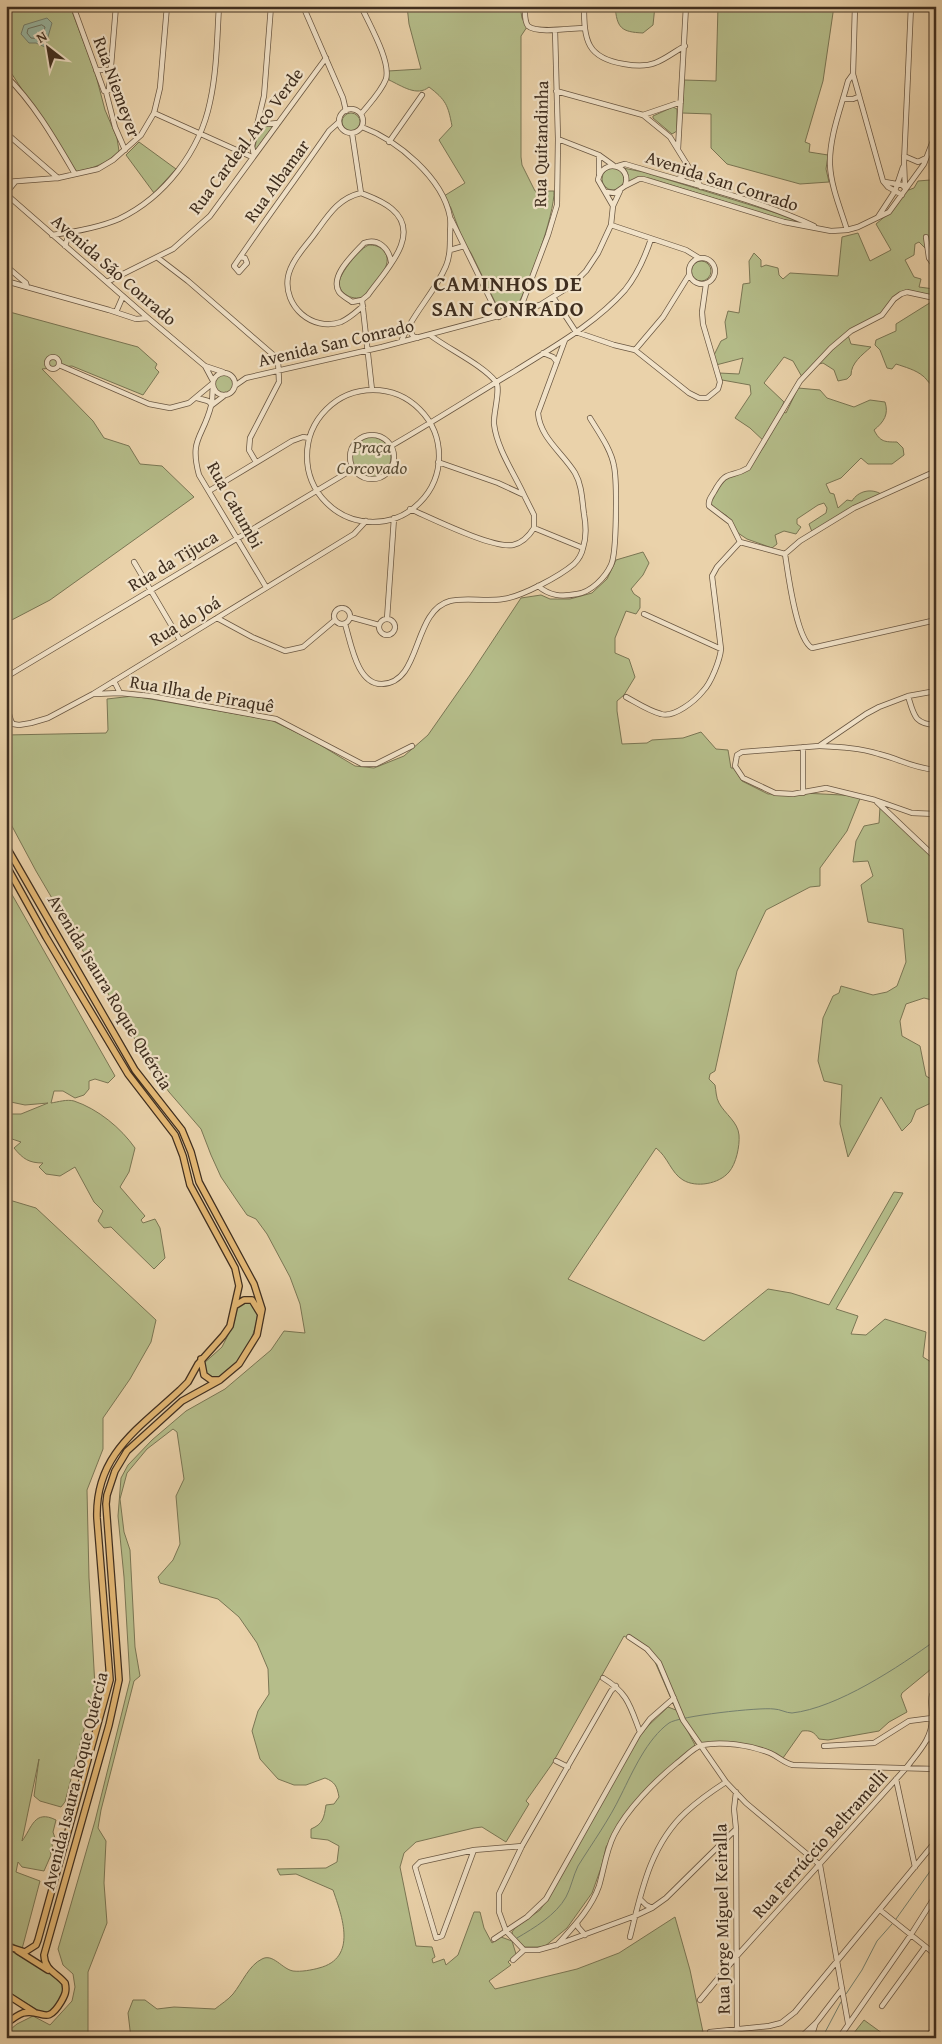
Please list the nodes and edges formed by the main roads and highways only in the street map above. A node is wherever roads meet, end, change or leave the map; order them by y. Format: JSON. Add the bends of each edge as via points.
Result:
{"nodes":[{"id":1,"x":6,"y":846,"type":"edge"},
{"id":2,"x":6,"y":865,"type":"edge"},
{"id":3,"x":235,"y":1306,"type":"junction"},
{"id":4,"x":262,"y":1317,"type":"junction"},
{"id":5,"x":201,"y":1359,"type":"junction"},
{"id":6,"x":220,"y":1380,"type":"junction"},
{"id":7,"x":6,"y":1946,"type":"edge"},
{"id":8,"x":18,"y":1951,"type":"junction"},
{"id":9,"x":50,"y":1971,"type":"junction"},
{"id":10,"x":6,"y":1994,"type":"edge"},
{"id":11,"x":36,"y":2013,"type":"junction"},
{"id":12,"x":6,"y":2024,"type":"edge"}],
"edges":[{"from":1,"to":4,"type":"main road","name":"Avenida Isaura Roque Quércia","via":[[135,1070],[182,1130],[199,1182],[254,1284]]},
{"from":2,"to":3,"type":"main road","name":"Avenida Isaura Roque Quércia","via":[[128,1074],[175,1135],[190,1185],[235,1268],[239,1286]]},
{"from":3,"to":4,"type":"main road","via":[[244,1300],[252,1300]]},
{"from":3,"to":5,"type":"main road","name":"Avenida Isaura Roque Quércia","via":[[230,1326]]},
{"from":4,"to":6,"type":"main road","name":"Avenida Isaura Roque Quércia","via":[[247,1354]]},
{"from":5,"to":6,"type":"main road","via":[[206,1378]]},
{"from":5,"to":8,"type":"main road","name":"Avenida Isaura Roque Quércia","via":[[188,1382],[124,1442],[101,1481],[97,1518],[110,1680],[38,1940],[31,1949]]},
{"from":6,"to":9,"type":"main road","name":"Avenida Isaura Roque Quércia","via":[[182,1400],[127,1452],[115,1471],[107,1494],[107,1534],[119,1680],[46,1946],[45,1962]]},
{"from":7,"to":8,"type":"main road"},
{"from":8,"to":9,"type":"main road"},
{"from":9,"to":11,"type":"main road","via":[[65,1983],[65,1995],[52,2014]]},
{"from":10,"to":11,"type":"main road"},
{"from":11,"to":12,"type":"main road","via":[[25,2012]]}]}
